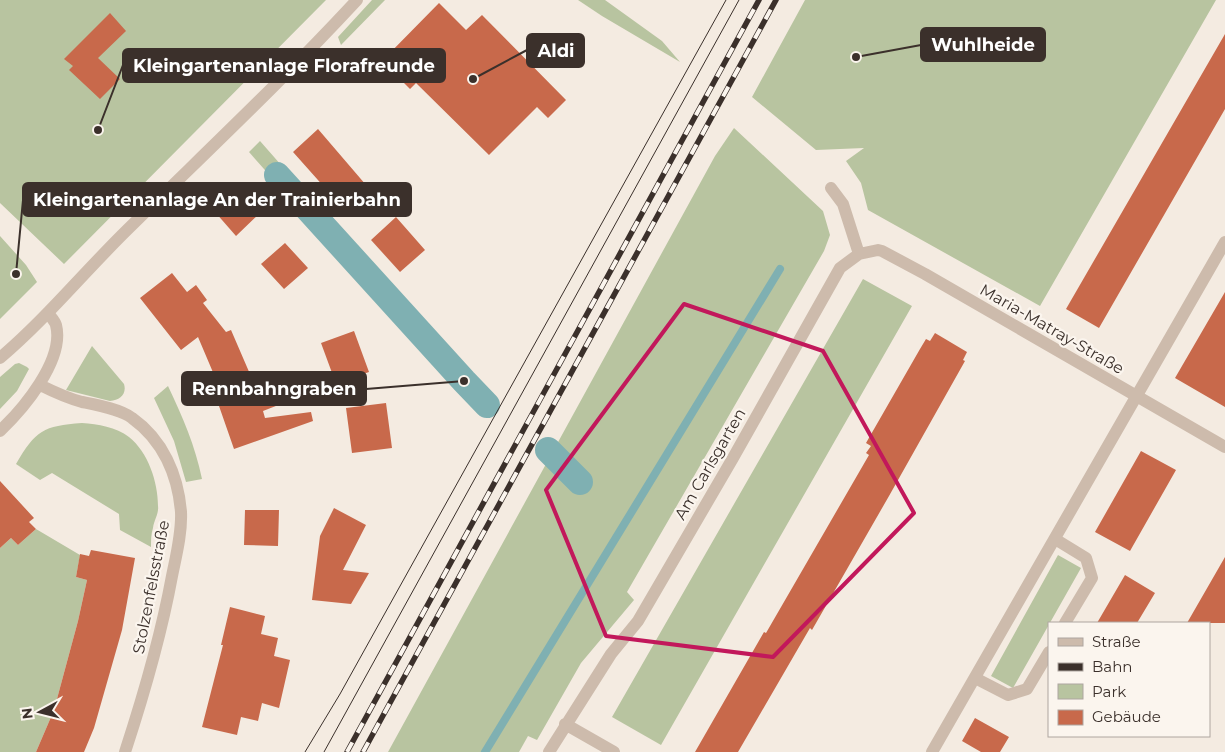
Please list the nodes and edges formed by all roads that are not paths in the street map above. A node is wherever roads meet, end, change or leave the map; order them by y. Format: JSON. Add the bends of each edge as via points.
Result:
{"nodes":[{"id":1,"x":357,"y":0,"type":"edge"},
{"id":2,"x":831,"y":188,"type":"dead end"},
{"id":3,"x":1225,"y":242,"type":"edge"},
{"id":4,"x":859,"y":254,"type":"junction"},
{"id":5,"x":48,"y":313,"type":"junction"},
{"id":6,"x":0,"y":358,"type":"edge"},
{"id":7,"x":40,"y":385,"type":"junction"},
{"id":8,"x":1137,"y":396,"type":"junction"},
{"id":9,"x":0,"y":431,"type":"edge"},
{"id":10,"x":1225,"y":447,"type":"edge"},
{"id":11,"x":1055,"y":539,"type":"junction"},
{"id":12,"x":1066,"y":622,"type":"edge"},
{"id":13,"x":1048,"y":654,"type":"edge"},
{"id":14,"x":975,"y":678,"type":"junction"},
{"id":15,"x":565,"y":724,"type":"junction"},
{"id":16,"x":125,"y":752,"type":"edge"},
{"id":17,"x":548,"y":752,"type":"edge"},
{"id":18,"x":614,"y":752,"type":"edge"},
{"id":19,"x":932,"y":752,"type":"edge"}],
"edges":[{"from":1,"to":5,"type":"street","via":[[280,82],[94,263]]},
{"from":2,"to":4,"type":"street","via":[[843,204]]},
{"from":3,"to":8,"type":"street"},
{"from":4,"to":8,"type":"street","name":"Maria-Matray-Straße","via":[[882,251]]},
{"from":4,"to":15,"type":"street","name":"Am Carlsgarten","via":[[840,268],[638,621],[611,654]]},
{"from":5,"to":6,"type":"street"},
{"from":5,"to":7,"type":"street","via":[[56,325],[56,350]]},
{"from":7,"to":9,"type":"street"},
{"from":7,"to":16,"type":"street","name":"Stolzenfelsstraße","via":[[58,394],[131,416],[150,433],[174,473],[181,513],[177,554],[158,645]]},
{"from":8,"to":10,"type":"street","name":"Maria-Matray-Straße"},
{"from":8,"to":11,"type":"street"},
{"from":11,"to":12,"type":"street","via":[[1086,558],[1092,578]]},
{"from":11,"to":14,"type":"street"},
{"from":13,"to":14,"type":"street","via":[[1027,689],[1008,696]]},
{"from":14,"to":19,"type":"street"},
{"from":15,"to":17,"type":"street","name":"Am Carlsgarten"},
{"from":15,"to":18,"type":"street"}]}
